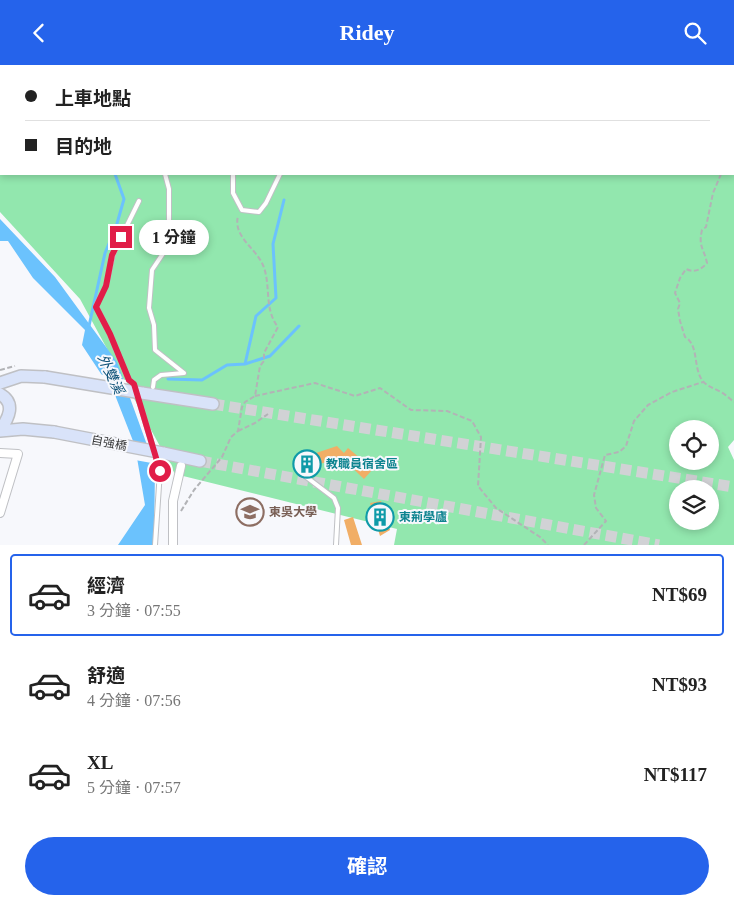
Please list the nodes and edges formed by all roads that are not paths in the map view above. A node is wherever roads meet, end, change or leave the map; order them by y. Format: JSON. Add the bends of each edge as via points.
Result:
{"nodes":[{"id":1,"x":165,"y":175,"type":"edge"},
{"id":2,"x":233,"y":175,"type":"edge"},
{"id":3,"x":280,"y":175,"type":"edge"},
{"id":4,"x":139,"y":201,"type":"dead end"},
{"id":5,"x":0,"y":383,"type":"edge"},
{"id":6,"x":153,"y":387,"type":"dead end"},
{"id":7,"x":0,"y":394,"type":"edge"},
{"id":8,"x":213,"y":404,"type":"tunnel mouth"},
{"id":9,"x":0,"y":430,"type":"edge"},
{"id":10,"x":0,"y":453,"type":"edge"},
{"id":11,"x":200,"y":461,"type":"tunnel mouth"},
{"id":12,"x":180,"y":465,"type":"dead end"},
{"id":13,"x":301,"y":471,"type":"dead end"},
{"id":14,"x":0,"y":513,"type":"edge"},
{"id":15,"x":155,"y":545,"type":"edge"},
{"id":16,"x":173,"y":545,"type":"edge"},
{"id":17,"x":336,"y":545,"type":"edge"}],
"edges":[{"from":1,"to":6,"type":"lane","via":[[169,189],[169,227],[166,249],[152,270],[148,308],[154,325],[155,350],[184,373],[161,375],[154,380]]},
{"from":2,"to":3,"type":"lane","via":[[233,193],[242,211],[260,212]]},
{"from":4,"to":15,"type":"lane","via":[[112,255],[106,286],[96,307],[129,380],[134,384],[160,471]]},
{"from":5,"to":8,"type":"main road","bridge":true,"via":[[21,376],[45,377]]},
{"from":7,"to":9,"type":"main road","via":[[10,406]]},
{"from":9,"to":11,"type":"main road","name":"自強橋","bridge":true,"via":[[54,432]]},
{"from":10,"to":14,"type":"street","via":[[18,454]]},
{"from":12,"to":16,"type":"street","via":[[173,501]]},
{"from":13,"to":17,"type":"lane","via":[[334,498],[338,508]]}]}
